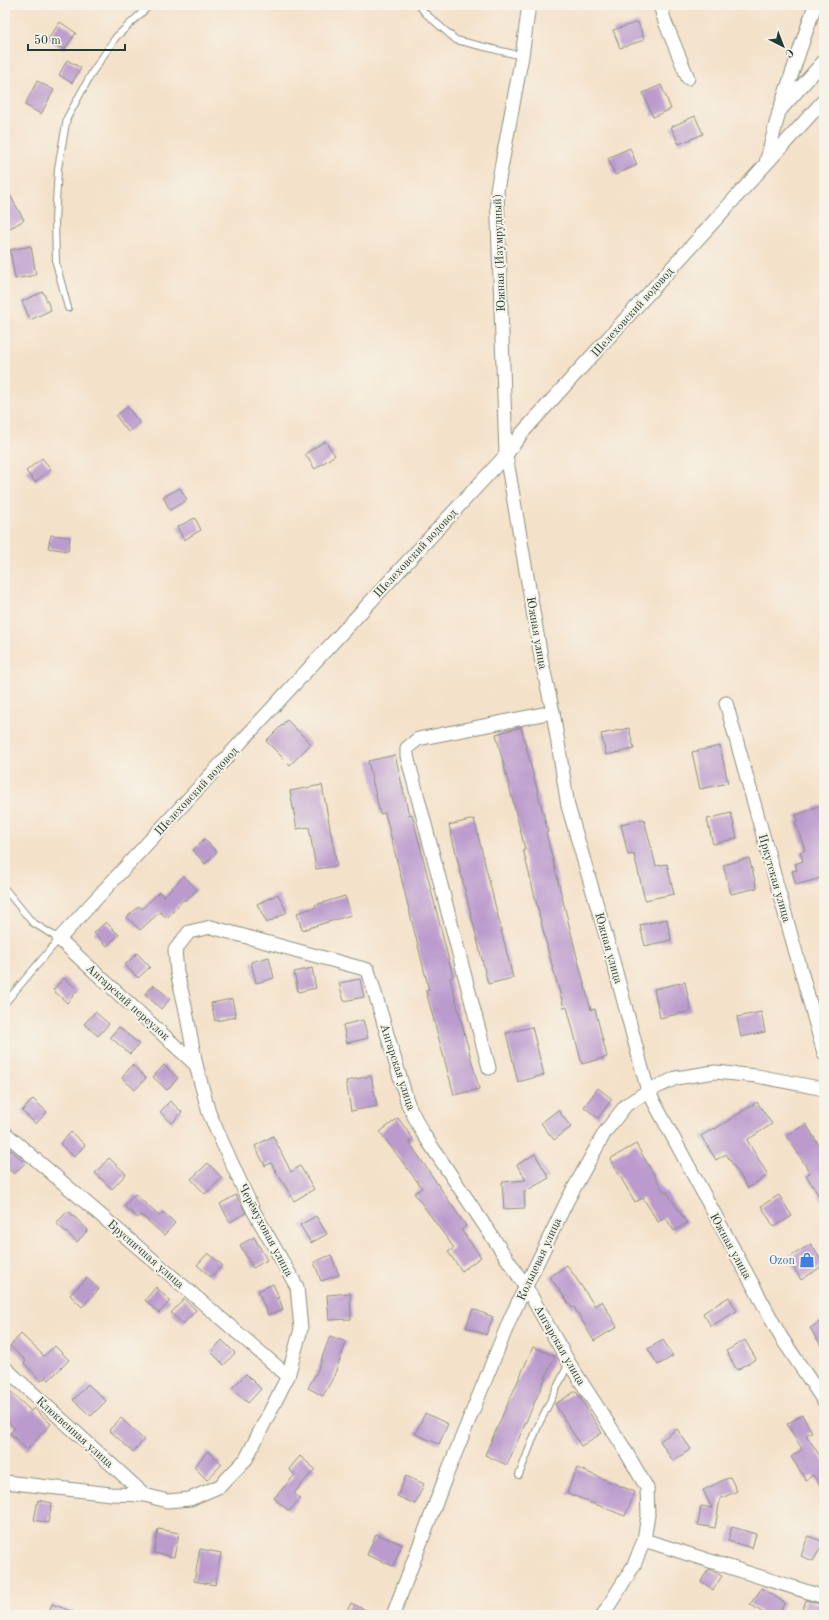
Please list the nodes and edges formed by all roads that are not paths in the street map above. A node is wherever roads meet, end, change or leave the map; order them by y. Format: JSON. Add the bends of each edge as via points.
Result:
{"nodes":[{"id":1,"x":150,"y":5,"type":"edge"},
{"id":2,"x":419,"y":5,"type":"edge"},
{"id":3,"x":529,"y":5,"type":"edge"},
{"id":4,"x":660,"y":5,"type":"edge"},
{"id":5,"x":815,"y":5,"type":"edge"},
{"id":6,"x":522,"y":56,"type":"junction"},
{"id":7,"x":824,"y":61,"type":"edge"},
{"id":8,"x":688,"y":78,"type":"dead end"},
{"id":9,"x":824,"y":100,"type":"edge"},
{"id":10,"x":779,"y":112,"type":"junction"},
{"id":11,"x":766,"y":164,"type":"junction"},
{"id":12,"x":68,"y":308,"type":"dead end"},
{"id":13,"x":506,"y":455,"type":"junction"},
{"id":14,"x":726,"y":704,"type":"dead end"},
{"id":15,"x":553,"y":712,"type":"junction"},
{"id":16,"x":5,"y":889,"type":"edge"},
{"id":17,"x":59,"y":940,"type":"junction"},
{"id":18,"x":368,"y":970,"type":"joint"},
{"id":19,"x":5,"y":1003,"type":"edge"},
{"id":20,"x":824,"y":1053,"type":"edge"},
{"id":21,"x":196,"y":1065,"type":"junction"},
{"id":22,"x":489,"y":1068,"type":"dead end"},
{"id":23,"x":824,"y":1089,"type":"edge"},
{"id":24,"x":648,"y":1091,"type":"junction"},
{"id":25,"x":5,"y":1132,"type":"edge"},
{"id":26,"x":526,"y":1287,"type":"junction"},
{"id":27,"x":569,"y":1363,"type":"junction"},
{"id":28,"x":5,"y":1368,"type":"edge"},
{"id":29,"x":288,"y":1376,"type":"junction"},
{"id":30,"x":824,"y":1401,"type":"edge"},
{"id":31,"x":519,"y":1475,"type":"dead end"},
{"id":32,"x":5,"y":1482,"type":"edge"},
{"id":33,"x":145,"y":1495,"type":"junction"},
{"id":34,"x":644,"y":1540,"type":"junction"},
{"id":35,"x":824,"y":1597,"type":"edge"},
{"id":36,"x":393,"y":1615,"type":"edge"},
{"id":37,"x":603,"y":1615,"type":"edge"}],
"edges":[{"from":1,"to":12,"type":"lane","via":[[116,37],[93,71],[68,118],[58,168],[55,220],[56,263]]},
{"from":2,"to":6,"type":"lane","via":[[425,14],[456,40]]},
{"from":3,"to":6,"type":"street","name":"Южная (Изумрудный)"},
{"from":4,"to":8,"type":"street"},
{"from":5,"to":10,"type":"street"},
{"from":6,"to":13,"type":"street","name":"Южная (Изумрудный)","via":[[497,190]]},
{"from":7,"to":10,"type":"street"},
{"from":9,"to":11,"type":"street","name":"Шелеховский водовод"},
{"from":10,"to":11,"type":"street"},
{"from":11,"to":13,"type":"street","name":"Шелеховский водовод","via":[[522,433]]},
{"from":13,"to":15,"type":"street","name":"Южная улица","via":[[542,663]]},
{"from":13,"to":17,"type":"street","name":"Шелеховский водовод"},
{"from":14,"to":20,"type":"street","name":"Иркутская улица"},
{"from":15,"to":22,"type":"street","via":[[418,739],[407,748]]},
{"from":15,"to":24,"type":"street","name":"Южная улица","via":[[568,806]]},
{"from":16,"to":17,"type":"lane","via":[[32,922]]},
{"from":17,"to":19,"type":"lane","name":"Шелеховский водовод"},
{"from":17,"to":21,"type":"street","name":"Ангарский переулок"},
{"from":18,"to":21,"type":"street","name":"Черёмуховая улица","via":[[211,927],[189,932],[175,950]]},
{"from":18,"to":26,"type":"street","name":"Ангарская улица","via":[[408,1104],[422,1132]]},
{"from":21,"to":29,"type":"street","name":"Черёмуховая улица","via":[[209,1113],[253,1210],[297,1287],[301,1329]]},
{"from":23,"to":24,"type":"street","name":"Кольцевая улица","via":[[757,1076],[715,1072],[676,1078]]},
{"from":24,"to":26,"type":"street","name":"Кольцевая улица","via":[[626,1105],[605,1132],[568,1199]]},
{"from":24,"to":30,"type":"street","name":"Южная улица","via":[[781,1337]]},
{"from":25,"to":29,"type":"street","name":"Брусничная улица"},
{"from":26,"to":27,"type":"street","name":"Ангарская улица"},
{"from":26,"to":36,"type":"street","name":"Кольцевая улица","via":[[511,1317],[446,1476]]},
{"from":27,"to":31,"type":"lane","via":[[538,1426]]},
{"from":27,"to":34,"type":"street","name":"Ангарская улица","via":[[647,1488],[648,1515]]},
{"from":28,"to":33,"type":"street","name":"Клюквенная улица"},
{"from":29,"to":33,"type":"street","name":"Черёмуховая улица","via":[[246,1460],[220,1486],[190,1499],[167,1501]]},
{"from":32,"to":33,"type":"street","name":"Черёмуховая улица","via":[[111,1494]]},
{"from":34,"to":35,"type":"street"},
{"from":34,"to":37,"type":"street","name":"Ангарская улица","via":[[634,1565]]}]}
